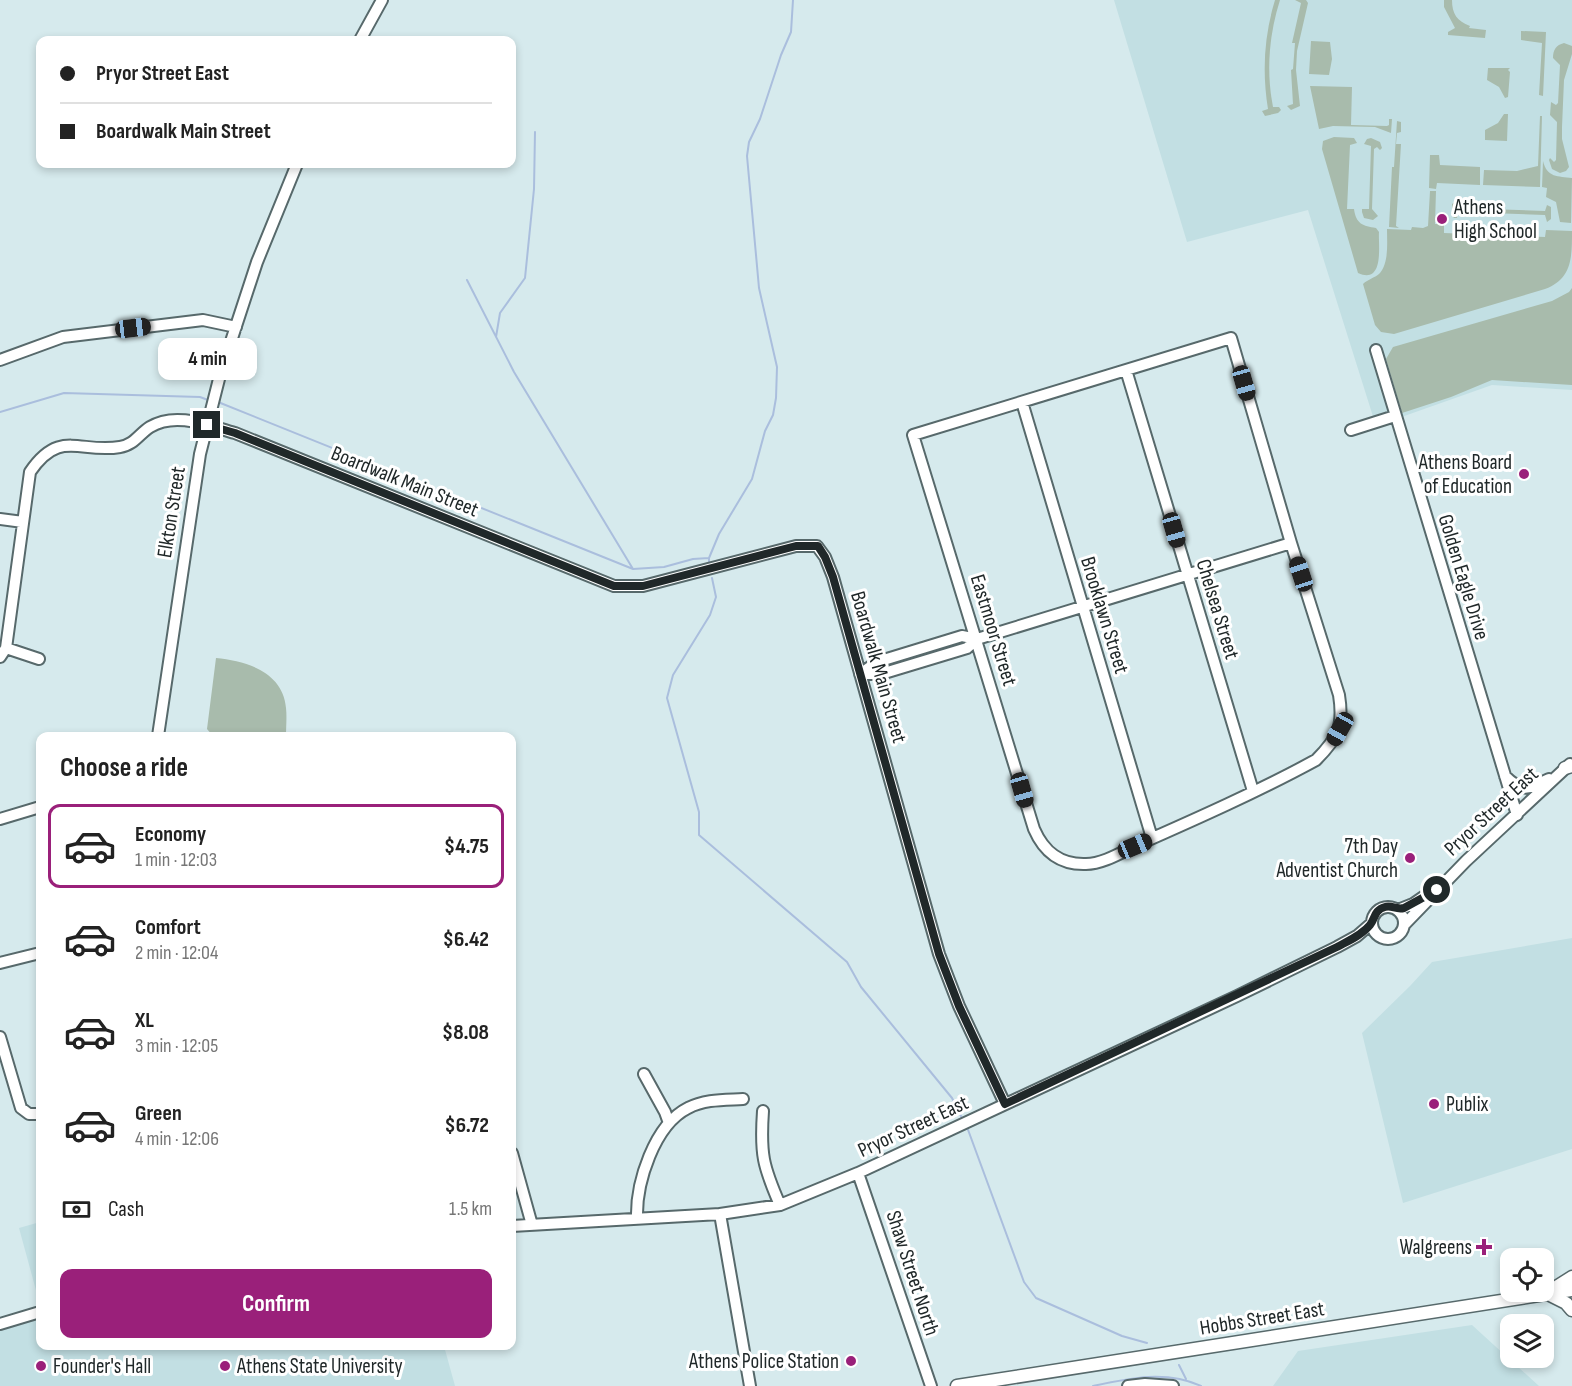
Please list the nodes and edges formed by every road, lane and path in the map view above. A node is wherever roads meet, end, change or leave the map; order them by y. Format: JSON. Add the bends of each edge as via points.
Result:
{"nodes":[{"id":1,"x":382,"y":0,"type":"edge"},
{"id":2,"x":362,"y":36,"type":"edge"},
{"id":3,"x":295,"y":168,"type":"edge"},
{"id":4,"x":236,"y":327,"type":"junction"},
{"id":5,"x":1376,"y":350,"type":"dead end"},
{"id":6,"x":0,"y":360,"type":"edge"},
{"id":7,"x":1126,"y":370,"type":"junction"},
{"id":8,"x":1022,"y":402,"type":"junction"},
{"id":9,"x":1395,"y":416,"type":"junction"},
{"id":10,"x":207,"y":425,"type":"junction"},
{"id":11,"x":1351,"y":430,"type":"dead end"},
{"id":12,"x":0,"y":519,"type":"edge"},
{"id":13,"x":23,"y":522,"type":"junction"},
{"id":14,"x":1291,"y":543,"type":"junction"},
{"id":15,"x":1188,"y":575,"type":"junction"},
{"id":16,"x":1083,"y":607,"type":"junction"},
{"id":17,"x":977,"y":639,"type":"junction"},
{"id":18,"x":3,"y":653,"type":"edge"},
{"id":19,"x":39,"y":659,"type":"dead end"},
{"id":20,"x":860,"y":674,"type":"junction"},
{"id":21,"x":159,"y":732,"type":"edge"},
{"id":22,"x":1566,"y":768,"type":"edge"},
{"id":23,"x":1504,"y":774,"type":"junction"},
{"id":24,"x":1252,"y":791,"type":"junction"},
{"id":25,"x":36,"y":808,"type":"edge"},
{"id":26,"x":1517,"y":816,"type":"junction"},
{"id":27,"x":0,"y":819,"type":"edge"},
{"id":28,"x":1152,"y":838,"type":"junction"},
{"id":29,"x":1437,"y":890,"type":"junction"},
{"id":30,"x":1398,"y":910,"type":"junction"},
{"id":31,"x":1372,"y":923,"type":"junction"},
{"id":32,"x":1404,"y":925,"type":"junction"},
{"id":33,"x":1384,"y":938,"type":"junction"},
{"id":34,"x":1337,"y":947,"type":"junction"},
{"id":35,"x":36,"y":954,"type":"edge"},
{"id":36,"x":0,"y":963,"type":"edge"},
{"id":37,"x":0,"y":1037,"type":"edge"},
{"id":38,"x":644,"y":1074,"type":"dead end"},
{"id":39,"x":743,"y":1099,"type":"dead end"},
{"id":40,"x":1005,"y":1104,"type":"junction"},
{"id":41,"x":763,"y":1111,"type":"dead end"},
{"id":42,"x":36,"y":1114,"type":"edge"},
{"id":43,"x":669,"y":1123,"type":"junction"},
{"id":44,"x":516,"y":1168,"type":"edge"},
{"id":45,"x":858,"y":1173,"type":"junction"},
{"id":46,"x":780,"y":1205,"type":"junction"},
{"id":47,"x":720,"y":1214,"type":"junction"},
{"id":48,"x":638,"y":1218,"type":"junction"},
{"id":49,"x":531,"y":1225,"type":"junction"},
{"id":50,"x":516,"y":1226,"type":"edge"},
{"id":51,"x":1572,"y":1277,"type":"edge"},
{"id":52,"x":1554,"y":1288,"type":"edge"},
{"id":53,"x":1572,"y":1290,"type":"edge"},
{"id":54,"x":1554,"y":1292,"type":"edge"},
{"id":55,"x":1554,"y":1297,"type":"edge"},
{"id":56,"x":1500,"y":1300,"type":"edge"},
{"id":57,"x":1572,"y":1310,"type":"edge"},
{"id":58,"x":36,"y":1313,"type":"edge"},
{"id":59,"x":0,"y":1324,"type":"edge"},
{"id":60,"x":750,"y":1386,"type":"edge"},
{"id":61,"x":931,"y":1386,"type":"edge"},
{"id":62,"x":957,"y":1386,"type":"edge"},
{"id":63,"x":1128,"y":1386,"type":"edge"},
{"id":64,"x":1173,"y":1386,"type":"edge"}],
"edges":[{"from":1,"to":2,"type":"street"},
{"from":3,"to":4,"type":"street","name":"Elkton Street","via":[[257,262]]},
{"from":4,"to":6,"type":"street","via":[[203,320],[63,337]]},
{"from":4,"to":10,"type":"street","name":"Elkton Street"},
{"from":5,"to":9,"type":"street","name":"Golden Eagle Drive"},
{"from":7,"to":8,"type":"street","name":"Eastmoor Street"},
{"from":7,"to":14,"type":"street","name":"Eastmoor Street","via":[[1231,338]]},
{"from":7,"to":15,"type":"street","name":"Chelsea Street"},
{"from":8,"to":16,"type":"street","name":"Brooklawn Street"},
{"from":8,"to":17,"type":"street","name":"Eastmoor Street","via":[[914,435]]},
{"from":9,"to":11,"type":"street"},
{"from":9,"to":23,"type":"street","name":"Golden Eagle Drive"},
{"from":10,"to":13,"type":"street","via":[[166,421],[119,447],[64,446],[47,452],[30,472]]},
{"from":10,"to":20,"type":"street","name":"Boardwalk Main Street","via":[[614,586],[643,586],[796,546],[818,546],[833,577]]},
{"from":10,"to":21,"type":"street","name":"Elkton Street"},
{"from":12,"to":13,"type":"street"},
{"from":13,"to":18,"type":"street"},
{"from":14,"to":15,"type":"street"},
{"from":14,"to":24,"type":"street","name":"Eastmoor Street","via":[[1339,695],[1340,729],[1330,747],[1316,760]]},
{"from":15,"to":16,"type":"street"},
{"from":15,"to":24,"type":"street","name":"Chelsea Street"},
{"from":16,"to":17,"type":"street"},
{"from":16,"to":28,"type":"street","name":"Brooklawn Street"},
{"from":17,"to":20,"type":"street","via":[[962,636],[877,662]]},
{"from":17,"to":28,"type":"street","name":"Eastmoor Street","via":[[1040,843],[1059,860],[1089,864]]},
{"from":18,"to":19,"type":"street"},
{"from":20,"to":40,"type":"street","name":"Boardwalk Main Street","via":[[939,954]]},
{"from":22,"to":23,"type":"street","via":[[1522,789]]},
{"from":22,"to":26,"type":"street","name":"Pryor Street East"},
{"from":23,"to":26,"type":"street","name":"Golden Eagle Drive"},
{"from":24,"to":28,"type":"street","name":"Eastmoor Street"},
{"from":25,"to":27,"type":"street"},
{"from":26,"to":29,"type":"street","name":"Pryor Street East"},
{"from":29,"to":30,"type":"street","name":"Pryor Street East"},
{"from":29,"to":32,"type":"street","name":"Pryor Street East"},
{"from":30,"to":31,"type":"street","via":[[1381,909]]},
{"from":30,"to":32,"type":"street"},
{"from":31,"to":33,"type":"street"},
{"from":31,"to":34,"type":"street","name":"Pryor Street East"},
{"from":32,"to":33,"type":"street","via":[[1395,937]]},
{"from":33,"to":34,"type":"street","name":"Pryor Street East","via":[[1369,937]]},
{"from":34,"to":40,"type":"street","name":"Pryor Street East"},
{"from":35,"to":36,"type":"street"},
{"from":37,"to":42,"type":"street","via":[[21,1108]]},
{"from":38,"to":43,"type":"street"},
{"from":39,"to":43,"type":"street","via":[[710,1101],[687,1108]]},
{"from":40,"to":45,"type":"street","name":"Pryor Street East"},
{"from":41,"to":46,"type":"street","via":[[762,1158]]},
{"from":43,"to":48,"type":"street","via":[[652,1149],[643,1173]]},
{"from":44,"to":49,"type":"street"},
{"from":45,"to":46,"type":"street","name":"Pryor Street East"},
{"from":45,"to":61,"type":"street","name":"Shaw Street North"},
{"from":46,"to":47,"type":"street","name":"Pryor Street East"},
{"from":47,"to":48,"type":"street","name":"Pryor Street East"},
{"from":47,"to":60,"type":"street"},
{"from":48,"to":49,"type":"street","name":"Pryor Street East"},
{"from":49,"to":50,"type":"street","name":"Pryor Street East"},
{"from":51,"to":52,"type":"main road"},
{"from":53,"to":54,"type":"main road","name":"Hobbs Street East"},
{"from":55,"to":57,"type":"main road"},
{"from":56,"to":62,"type":"main road","name":"Hobbs Street East"},
{"from":58,"to":59,"type":"street"},
{"from":63,"to":64,"type":"street"}]}
